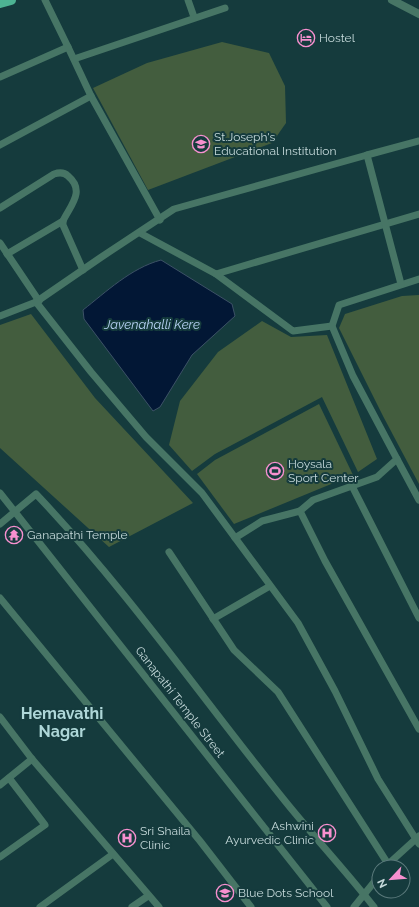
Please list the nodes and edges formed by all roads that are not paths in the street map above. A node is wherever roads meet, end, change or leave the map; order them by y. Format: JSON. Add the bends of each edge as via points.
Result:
{"nodes":[{"id":1,"x":11,"y":0,"type":"edge"},
{"id":2,"x":45,"y":0,"type":"edge"},
{"id":3,"x":188,"y":0,"type":"edge"},
{"id":4,"x":392,"y":0,"type":"edge"},
{"id":5,"x":0,"y":4,"type":"edge"},
{"id":6,"x":225,"y":8,"type":"dead end"},
{"id":7,"x":419,"y":14,"type":"edge"},
{"id":8,"x":194,"y":17,"type":"junction"},
{"id":9,"x":68,"y":47,"type":"junction"},
{"id":10,"x":74,"y":59,"type":"junction"},
{"id":11,"x":0,"y":77,"type":"edge"},
{"id":12,"x":91,"y":96,"type":"junction"},
{"id":13,"x":419,"y":141,"type":"edge"},
{"id":14,"x":0,"y":145,"type":"edge"},
{"id":15,"x":367,"y":155,"type":"junction"},
{"id":16,"x":0,"y":208,"type":"edge"},
{"id":17,"x":419,"y":214,"type":"edge"},
{"id":18,"x":160,"y":220,"type":"junction"},
{"id":19,"x":63,"y":221,"type":"junction"},
{"id":20,"x":386,"y":224,"type":"junction"},
{"id":21,"x":140,"y":233,"type":"junction"},
{"id":22,"x":0,"y":243,"type":"edge"},
{"id":23,"x":7,"y":254,"type":"junction"},
{"id":24,"x":83,"y":270,"type":"junction"},
{"id":25,"x":216,"y":274,"type":"junction"},
{"id":26,"x":419,"y":279,"type":"edge"},
{"id":27,"x":402,"y":284,"type":"junction"},
{"id":28,"x":38,"y":302,"type":"junction"},
{"id":29,"x":0,"y":316,"type":"edge"},
{"id":30,"x":332,"y":326,"type":"junction"},
{"id":31,"x":397,"y":459,"type":"junction"},
{"id":32,"x":352,"y":486,"type":"junction"},
{"id":33,"x":0,"y":493,"type":"edge"},
{"id":34,"x":419,"y":500,"type":"edge"},
{"id":35,"x":15,"y":511,"type":"junction"},
{"id":36,"x":300,"y":511,"type":"junction"},
{"id":37,"x":0,"y":524,"type":"edge"},
{"id":38,"x":235,"y":538,"type":"junction"},
{"id":39,"x":169,"y":552,"type":"dead end"},
{"id":40,"x":270,"y":586,"type":"junction"},
{"id":41,"x":0,"y":598,"type":"edge"},
{"id":42,"x":419,"y":618,"type":"edge"},
{"id":43,"x":213,"y":619,"type":"junction"},
{"id":44,"x":0,"y":717,"type":"edge"},
{"id":45,"x":419,"y":728,"type":"edge"},
{"id":46,"x":32,"y":759,"type":"junction"},
{"id":47,"x":9,"y":778,"type":"junction"},
{"id":48,"x":0,"y":785,"type":"edge"},
{"id":49,"x":418,"y":840,"type":"edge"},
{"id":50,"x":113,"y":854,"type":"junction"},
{"id":51,"x":0,"y":857,"type":"edge"},
{"id":52,"x":382,"y":859,"type":"edge"},
{"id":53,"x":394,"y":859,"type":"edge"},
{"id":54,"x":371,"y":887,"type":"edge"},
{"id":55,"x":365,"y":895,"type":"junction"},
{"id":56,"x":148,"y":896,"type":"junction"},
{"id":57,"x":40,"y":907,"type":"edge"},
{"id":58,"x":132,"y":907,"type":"edge"},
{"id":59,"x":159,"y":907,"type":"edge"},
{"id":60,"x":251,"y":907,"type":"edge"},
{"id":61,"x":327,"y":907,"type":"edge"},
{"id":62,"x":354,"y":907,"type":"edge"},
{"id":63,"x":374,"y":907,"type":"edge"}],
"edges":[{"from":1,"to":5,"type":"main road"},
{"from":2,"to":9,"type":"street"},
{"from":3,"to":8,"type":"street"},
{"from":4,"to":7,"type":"street"},
{"from":6,"to":8,"type":"street"},
{"from":8,"to":10,"type":"street"},
{"from":9,"to":10,"type":"street"},
{"from":9,"to":11,"type":"street"},
{"from":10,"to":12,"type":"street"},
{"from":12,"to":14,"type":"street"},
{"from":12,"to":18,"type":"street"},
{"from":13,"to":15,"type":"street"},
{"from":15,"to":18,"type":"street","via":[[174,210]]},
{"from":15,"to":20,"type":"street"},
{"from":16,"to":19,"type":"street","via":[[54,174],[65,173],[72,179],[77,194]]},
{"from":17,"to":20,"type":"street"},
{"from":18,"to":21,"type":"street"},
{"from":19,"to":23,"type":"street"},
{"from":19,"to":24,"type":"street"},
{"from":20,"to":25,"type":"street"},
{"from":20,"to":27,"type":"street"},
{"from":21,"to":24,"type":"street"},
{"from":21,"to":25,"type":"street"},
{"from":22,"to":23,"type":"street"},
{"from":23,"to":28,"type":"street"},
{"from":24,"to":28,"type":"street"},
{"from":25,"to":30,"type":"street","via":[[293,331]]},
{"from":26,"to":27,"type":"street"},
{"from":27,"to":30,"type":"street","via":[[339,305]]},
{"from":28,"to":29,"type":"street"},
{"from":28,"to":38,"type":"street","via":[[91,372],[146,437],[202,493]]},
{"from":30,"to":31,"type":"street","via":[[353,376]]},
{"from":31,"to":32,"type":"street","via":[[377,477]]},
{"from":31,"to":34,"type":"street"},
{"from":32,"to":36,"type":"street","via":[[313,500]]},
{"from":32,"to":42,"type":"street"},
{"from":33,"to":35,"type":"street","name":"Ganapathi Temple Street"},
{"from":35,"to":37,"type":"street"},
{"from":35,"to":55,"type":"street","via":[[36,494],[77,538],[153,630],[285,801]]},
{"from":35,"to":61,"type":"street","name":"Ganapathi Temple Street"},
{"from":36,"to":38,"type":"street","via":[[262,521]]},
{"from":36,"to":45,"type":"street","via":[[325,561]]},
{"from":38,"to":40,"type":"street"},
{"from":39,"to":43,"type":"street"},
{"from":40,"to":43,"type":"street"},
{"from":40,"to":49,"type":"street","via":[[298,623],[378,779]]},
{"from":41,"to":60,"type":"street","via":[[200,841]]},
{"from":43,"to":52,"type":"street","via":[[234,650],[278,692]]},
{"from":44,"to":46,"type":"street"},
{"from":46,"to":47,"type":"street"},
{"from":46,"to":50,"type":"street"},
{"from":47,"to":48,"type":"street"},
{"from":47,"to":51,"type":"street","via":[[45,825]]},
{"from":49,"to":53,"type":"street"},
{"from":50,"to":56,"type":"street"},
{"from":50,"to":57,"type":"street"},
{"from":54,"to":55,"type":"street"},
{"from":55,"to":62,"type":"street"},
{"from":55,"to":63,"type":"street"},
{"from":56,"to":58,"type":"street"},
{"from":56,"to":59,"type":"street"}]}
